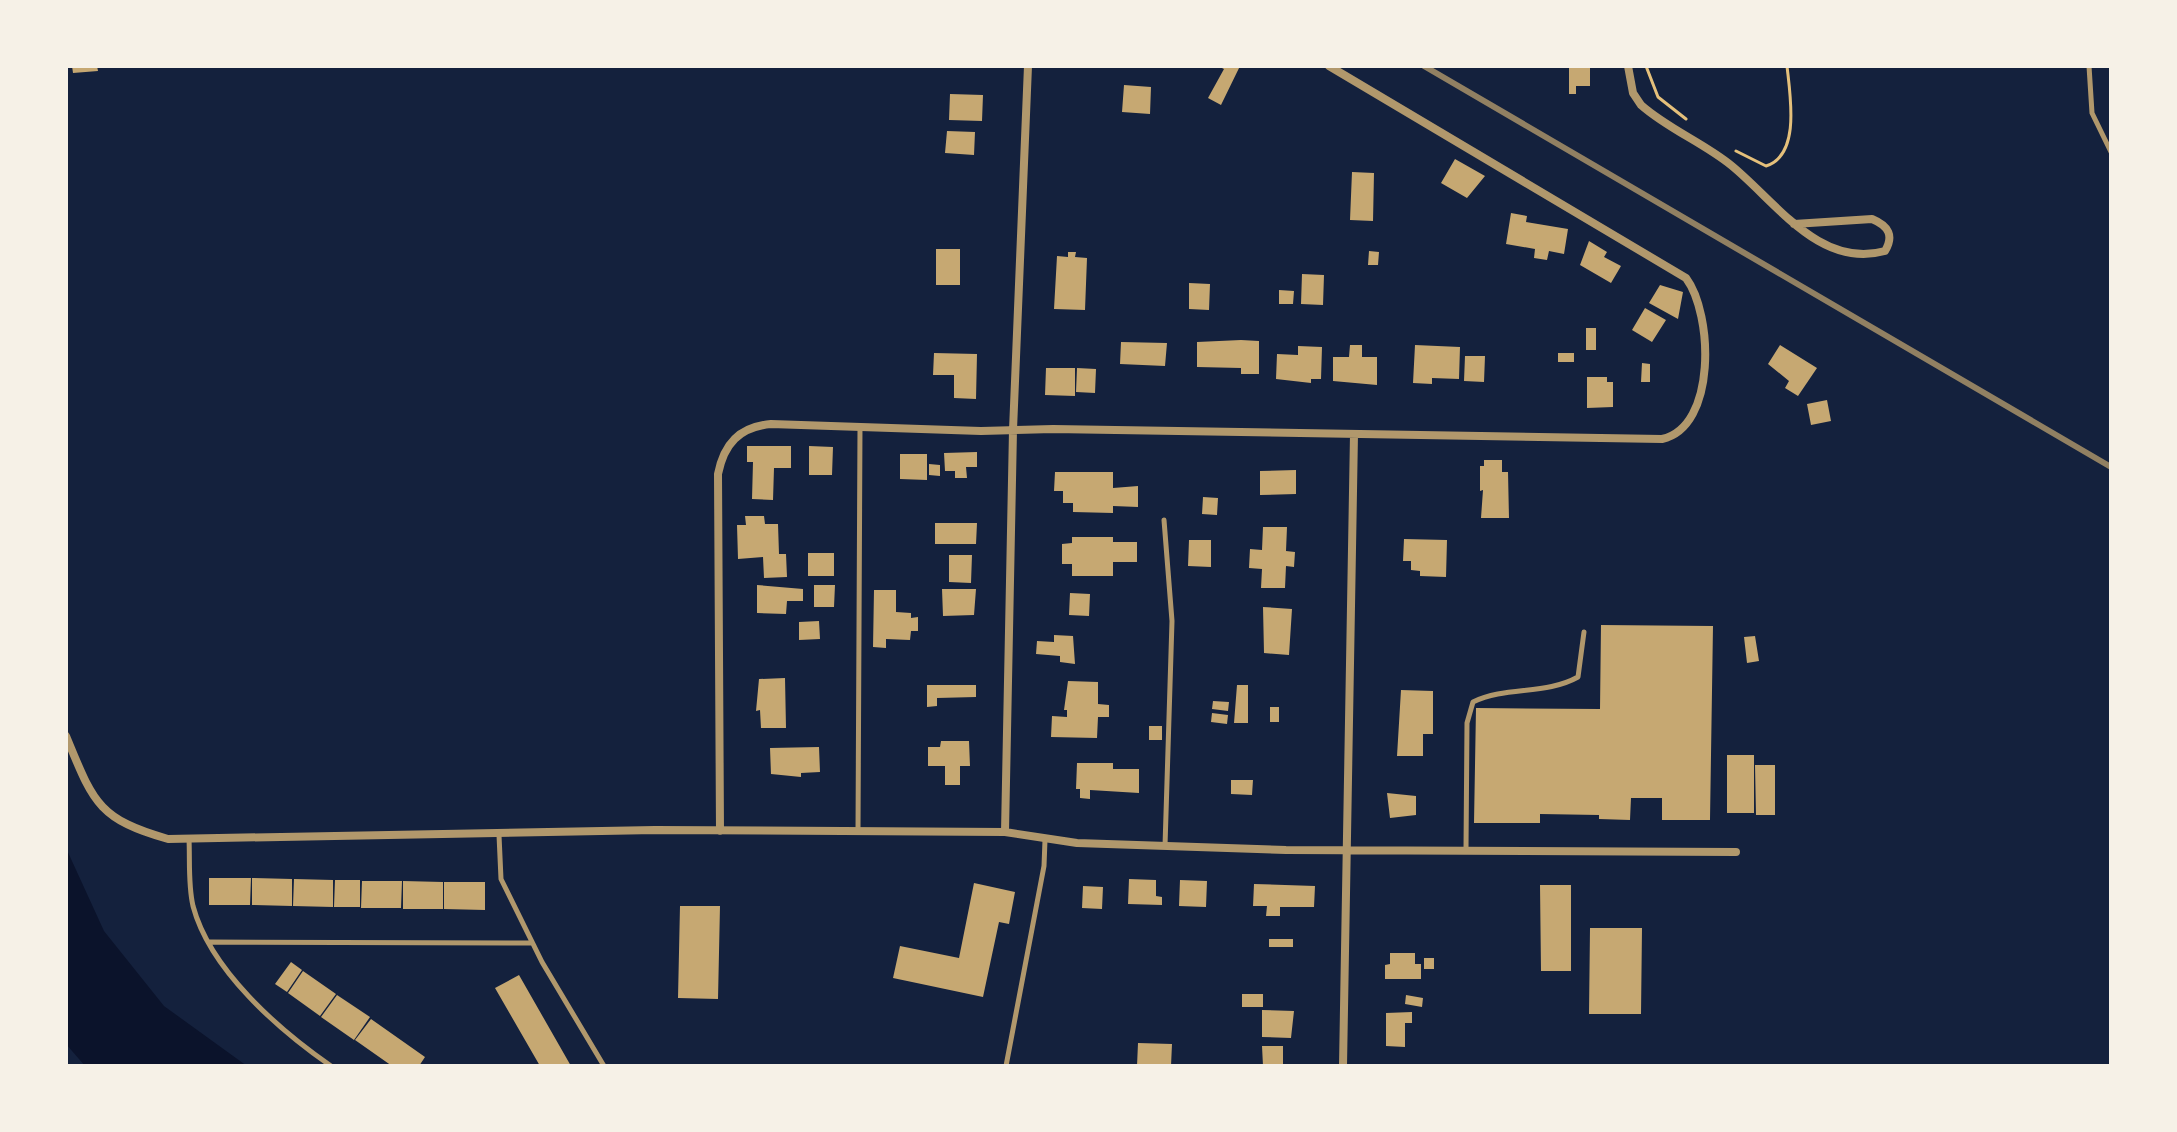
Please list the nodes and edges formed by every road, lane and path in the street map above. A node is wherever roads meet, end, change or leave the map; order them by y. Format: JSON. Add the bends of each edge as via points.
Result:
{"nodes":[{"id":1,"x":1028,"y":66,"type":"edge"},
{"id":2,"x":1329,"y":66,"type":"edge"},
{"id":3,"x":1628,"y":66,"type":"edge"},
{"id":4,"x":1646,"y":66,"type":"edge"},
{"id":5,"x":1787,"y":66,"type":"edge"},
{"id":6,"x":2089,"y":66,"type":"edge"},
{"id":7,"x":1688,"y":120,"type":"dead end"},
{"id":8,"x":1732,"y":148,"type":"dead end"},
{"id":9,"x":2111,"y":152,"type":"edge"},
{"id":10,"x":1794,"y":224,"type":"junction"},
{"id":11,"x":860,"y":427,"type":"junction"},
{"id":12,"x":1013,"y":430,"type":"junction"},
{"id":13,"x":1354,"y":434,"type":"junction"},
{"id":14,"x":1164,"y":520,"type":"dead end"},
{"id":15,"x":1584,"y":632,"type":"dead end"},
{"id":16,"x":66,"y":736,"type":"edge"},
{"id":17,"x":720,"y":831,"type":"junction"},
{"id":18,"x":858,"y":832,"type":"junction"},
{"id":19,"x":1005,"y":832,"type":"junction"},
{"id":20,"x":499,"y":835,"type":"junction"},
{"id":21,"x":189,"y":839,"type":"junction"},
{"id":22,"x":1045,"y":840,"type":"junction"},
{"id":23,"x":1165,"y":846,"type":"junction"},
{"id":24,"x":1346,"y":850,"type":"junction"},
{"id":25,"x":1466,"y":851,"type":"junction"},
{"id":26,"x":1736,"y":852,"type":"dead end"},
{"id":27,"x":210,"y":942,"type":"junction"},
{"id":28,"x":532,"y":943,"type":"junction"},
{"id":29,"x":331,"y":1066,"type":"edge"},
{"id":30,"x":604,"y":1066,"type":"edge"},
{"id":31,"x":1006,"y":1066,"type":"edge"},
{"id":32,"x":1343,"y":1066,"type":"edge"}],
"edges":[{"from":1,"to":12,"type":"street"},
{"from":2,"to":13,"type":"street","via":[[1686,278],[1702,320],[1700,403],[1674,436]]},
{"from":3,"to":10,"type":"street","via":[[1633,93],[1653,116],[1731,165]]},
{"from":4,"to":7,"type":"path","via":[[1658,97]]},
{"from":5,"to":8,"type":"path","via":[[1787,149],[1766,166]]},
{"from":6,"to":9,"type":"lane","via":[[2092,113]]},
{"from":10,"to":10,"type":"street","via":[[1845,254],[1876,254],[1890,242],[1883,223],[1872,219]]},
{"from":11,"to":12,"type":"street"},
{"from":11,"to":17,"type":"street","via":[[771,424],[747,429],[721,458]]},
{"from":11,"to":18,"type":"lane"},
{"from":12,"to":13,"type":"street"},
{"from":12,"to":19,"type":"street"},
{"from":13,"to":24,"type":"street"},
{"from":14,"to":23,"type":"lane","via":[[1172,621]]},
{"from":15,"to":25,"type":"lane","via":[[1578,677],[1564,685],[1492,693],[1473,702],[1467,723]]},
{"from":16,"to":21,"type":"street","via":[[94,799],[109,815],[132,829]]},
{"from":17,"to":18,"type":"street"},
{"from":17,"to":20,"type":"street"},
{"from":18,"to":19,"type":"street"},
{"from":19,"to":22,"type":"street"},
{"from":20,"to":21,"type":"street"},
{"from":20,"to":28,"type":"lane","via":[[501,879]]},
{"from":21,"to":27,"type":"lane","via":[[192,902]]},
{"from":22,"to":23,"type":"street"},
{"from":22,"to":31,"type":"lane"},
{"from":23,"to":24,"type":"street"},
{"from":24,"to":25,"type":"street"},
{"from":24,"to":32,"type":"street"},
{"from":25,"to":26,"type":"street"},
{"from":27,"to":28,"type":"lane"},
{"from":27,"to":29,"type":"lane","via":[[253,1002]]},
{"from":28,"to":30,"type":"lane"}]}
